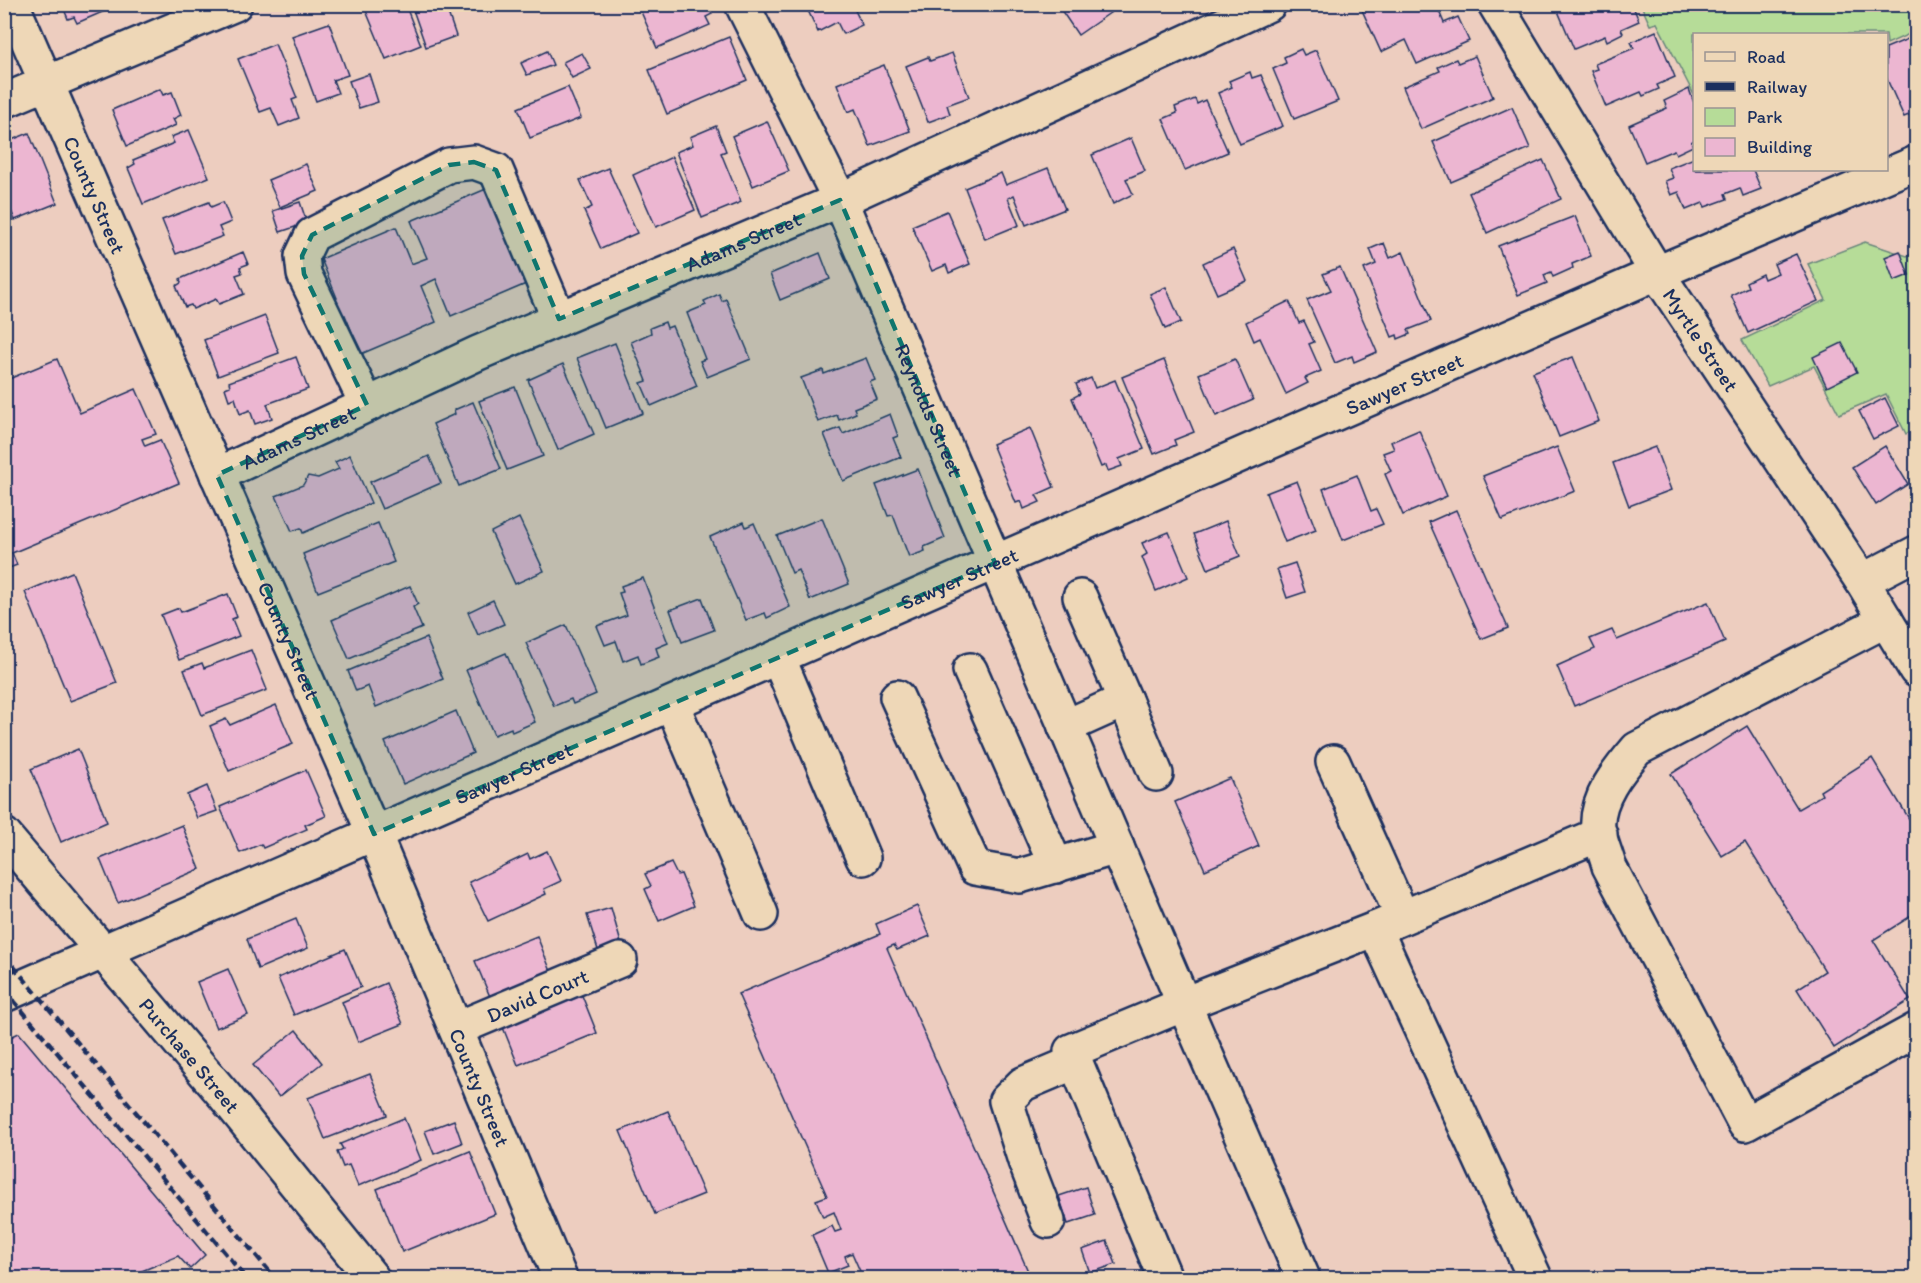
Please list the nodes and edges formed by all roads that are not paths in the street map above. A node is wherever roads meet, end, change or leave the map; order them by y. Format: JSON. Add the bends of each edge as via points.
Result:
{"nodes":[{"id":1,"x":12,"y":4,"type":"edge"},
{"id":2,"x":235,"y":4,"type":"edge"},
{"id":3,"x":742,"y":4,"type":"edge"},
{"id":4,"x":1269,"y":4,"type":"edge"},
{"id":5,"x":1495,"y":4,"type":"edge"},
{"id":6,"x":46,"y":83,"type":"junction"},
{"id":7,"x":4,"y":101,"type":"edge"},
{"id":8,"x":1917,"y":163,"type":"edge"},
{"id":9,"x":840,"y":200,"type":"junction"},
{"id":10,"x":1658,"y":273,"type":"junction"},
{"id":11,"x":558,"y":319,"type":"junction"},
{"id":12,"x":367,"y":405,"type":"junction"},
{"id":13,"x":217,"y":475,"type":"junction"},
{"id":14,"x":1917,"y":553,"type":"edge"},
{"id":15,"x":994,"y":563,"type":"junction"},
{"id":16,"x":1862,"y":581,"type":"junction"},
{"id":17,"x":1080,"y":597,"type":"dead end"},
{"id":18,"x":1886,"y":620,"type":"junction"},
{"id":19,"x":778,"y":657,"type":"junction"},
{"id":20,"x":970,"y":670,"type":"dead end"},
{"id":21,"x":1917,"y":670,"type":"edge"},
{"id":22,"x":897,"y":697,"type":"dead end"},
{"id":23,"x":1125,"y":700,"type":"junction"},
{"id":24,"x":672,"y":704,"type":"junction"},
{"id":25,"x":1065,"y":728,"type":"junction"},
{"id":26,"x":1333,"y":762,"type":"dead end"},
{"id":27,"x":1156,"y":774,"type":"dead end"},
{"id":28,"x":374,"y":834,"type":"junction"},
{"id":29,"x":1111,"y":834,"type":"junction"},
{"id":30,"x":1600,"y":834,"type":"junction"},
{"id":31,"x":4,"y":835,"type":"edge"},
{"id":32,"x":863,"y":858,"type":"dead end"},
{"id":33,"x":1056,"y":866,"type":"junction"},
{"id":34,"x":760,"y":914,"type":"dead end"},
{"id":35,"x":1389,"y":922,"type":"junction"},
{"id":36,"x":102,"y":952,"type":"junction"},
{"id":37,"x":620,"y":960,"type":"dead end"},
{"id":38,"x":4,"y":995,"type":"edge"},
{"id":39,"x":1184,"y":1004,"type":"junction"},
{"id":40,"x":456,"y":1029,"type":"junction"},
{"id":41,"x":1917,"y":1030,"type":"edge"},
{"id":42,"x":1075,"y":1062,"type":"junction"},
{"id":43,"x":1048,"y":1221,"type":"dead end"},
{"id":44,"x":372,"y":1278,"type":"edge"},
{"id":45,"x":561,"y":1278,"type":"edge"},
{"id":46,"x":1165,"y":1278,"type":"edge"},
{"id":47,"x":1303,"y":1278,"type":"edge"},
{"id":48,"x":1535,"y":1278,"type":"edge"}],
"edges":[{"from":1,"to":6,"type":"street","name":"County Street"},
{"from":2,"to":6,"type":"street"},
{"from":3,"to":9,"type":"street","name":"Reynolds Street"},
{"from":4,"to":9,"type":"street","name":"Adams Street"},
{"from":5,"to":10,"type":"street","name":"Myrtle Street"},
{"from":6,"to":7,"type":"street"},
{"from":6,"to":13,"type":"street","name":"County Street"},
{"from":8,"to":10,"type":"street","name":"Sawyer Street"},
{"from":9,"to":11,"type":"street","name":"Adams Street"},
{"from":9,"to":15,"type":"street","name":"Reynolds Street"},
{"from":10,"to":15,"type":"street","name":"Sawyer Street"},
{"from":10,"to":16,"type":"street","name":"Myrtle Street"},
{"from":11,"to":12,"type":"street","name":"Adams Street"},
{"from":11,"to":12,"type":"street","via":[[496,170],[474,162],[449,165],[312,235],[302,256],[304,274]]},
{"from":12,"to":13,"type":"street","name":"Adams Street"},
{"from":13,"to":28,"type":"street","name":"County Street"},
{"from":14,"to":16,"type":"street"},
{"from":15,"to":19,"type":"street","name":"Sawyer Street"},
{"from":15,"to":25,"type":"street","name":"Reynolds Street"},
{"from":16,"to":18,"type":"street","name":"Myrtle Street"},
{"from":17,"to":23,"type":"street"},
{"from":18,"to":21,"type":"street","name":"Myrtle Street"},
{"from":18,"to":30,"type":"street","via":[[1637,748],[1602,802]]},
{"from":19,"to":24,"type":"street","name":"Sawyer Street"},
{"from":19,"to":32,"type":"street"},
{"from":20,"to":33,"type":"street"},
{"from":22,"to":33,"type":"street","via":[[975,868],[1020,876]]},
{"from":23,"to":25,"type":"street"},
{"from":23,"to":27,"type":"street"},
{"from":24,"to":28,"type":"street","name":"Sawyer Street"},
{"from":24,"to":34,"type":"street"},
{"from":25,"to":29,"type":"street","name":"Reynolds Street"},
{"from":26,"to":35,"type":"street"},
{"from":28,"to":36,"type":"street","name":"Sawyer Street"},
{"from":28,"to":40,"type":"street","name":"County Street"},
{"from":29,"to":33,"type":"street"},
{"from":29,"to":39,"type":"street","name":"Reynolds Street"},
{"from":30,"to":35,"type":"street"},
{"from":30,"to":41,"type":"street","via":[[1609,866],[1745,1124]]},
{"from":31,"to":36,"type":"street","name":"Purchase Street"},
{"from":35,"to":39,"type":"street"},
{"from":35,"to":48,"type":"street"},
{"from":36,"to":38,"type":"street","name":"Sawyer Street"},
{"from":36,"to":44,"type":"street","name":"Purchase Street"},
{"from":37,"to":40,"type":"street","name":"David Court"},
{"from":39,"to":42,"type":"street","via":[[1071,1051]]},
{"from":39,"to":47,"type":"street","name":"Reynolds Street"},
{"from":40,"to":45,"type":"street","name":"County Street"},
{"from":42,"to":43,"type":"street","via":[[1023,1084],[1006,1101]]},
{"from":42,"to":46,"type":"street"}]}
